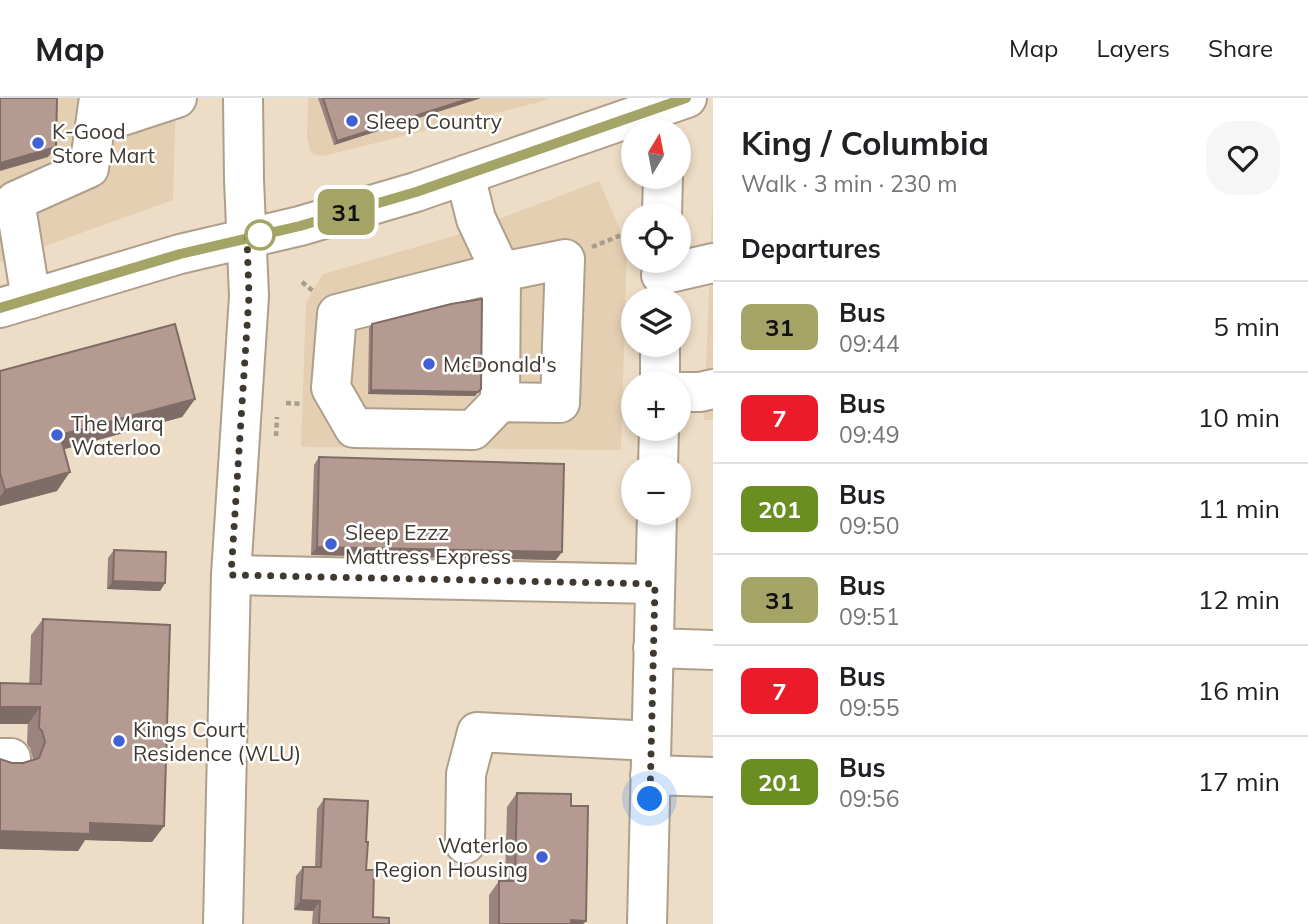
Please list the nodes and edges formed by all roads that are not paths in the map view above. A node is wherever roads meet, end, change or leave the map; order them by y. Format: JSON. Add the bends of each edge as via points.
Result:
{"nodes":[{"id":1,"x":177,"y":98,"type":"edge"},
{"id":2,"x":243,"y":98,"type":"edge"},
{"id":3,"x":97,"y":111,"type":"edge"},
{"id":4,"x":673,"y":111,"type":"edge"},
{"id":5,"x":465,"y":175,"type":"junction"},
{"id":6,"x":247,"y":238,"type":"junction"},
{"id":7,"x":713,"y":263,"type":"edge"},
{"id":8,"x":501,"y":272,"type":"junction"},
{"id":9,"x":661,"y":278,"type":"edge"},
{"id":10,"x":15,"y":304,"type":"edge"},
{"id":11,"x":713,"y":389,"type":"edge"},
{"id":12,"x":691,"y":392,"type":"edge"},
{"id":13,"x":500,"y":402,"type":"junction"},
{"id":14,"x":657,"y":525,"type":"edge"},
{"id":15,"x":231,"y":575,"type":"junction"},
{"id":16,"x":655,"y":584,"type":"junction"},
{"id":17,"x":653,"y":649,"type":"junction"},
{"id":18,"x":713,"y":650,"type":"edge"},
{"id":19,"x":651,"y":758,"type":"junction"},
{"id":20,"x":713,"y":777,"type":"edge"},
{"id":21,"x":465,"y":845,"type":"dead end"},
{"id":22,"x":223,"y":924,"type":"edge"},
{"id":23,"x":647,"y":924,"type":"edge"}],
"edges":[{"from":1,"to":3,"type":"main road"},
{"from":2,"to":6,"type":"main road"},
{"from":3,"to":10,"type":"main road","via":[[89,168],[15,201]]},
{"from":4,"to":5,"type":"main road"},
{"from":5,"to":6,"type":"main road"},
{"from":5,"to":8,"type":"main road","via":[[476,219]]},
{"from":6,"to":10,"type":"main road"},
{"from":6,"to":15,"type":"main road","via":[[249,296]]},
{"from":7,"to":9,"type":"main road"},
{"from":8,"to":13,"type":"main road"},
{"from":8,"to":13,"type":"main road","via":[[565,259],[560,403]]},
{"from":8,"to":13,"type":"main road","via":[[337,314],[331,388],[354,428],[472,430]]},
{"from":11,"to":12,"type":"main road"},
{"from":14,"to":16,"type":"main road"},
{"from":15,"to":16,"type":"main road"},
{"from":15,"to":22,"type":"main road"},
{"from":16,"to":17,"type":"main road"},
{"from":17,"to":18,"type":"main road"},
{"from":17,"to":19,"type":"main road"},
{"from":19,"to":20,"type":"main road"},
{"from":19,"to":21,"type":"main road","via":[[477,732],[466,774]]},
{"from":19,"to":23,"type":"main road"}]}
